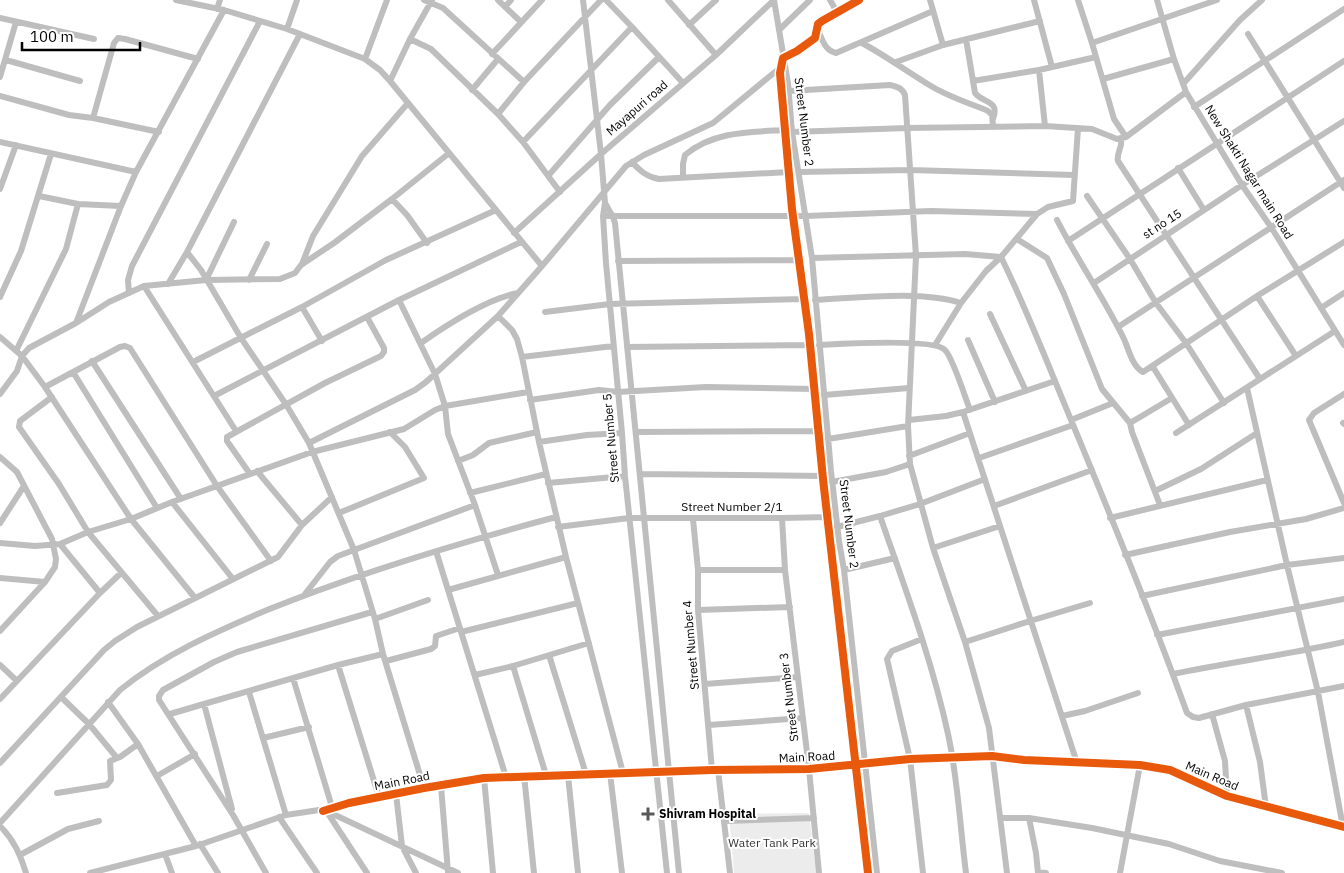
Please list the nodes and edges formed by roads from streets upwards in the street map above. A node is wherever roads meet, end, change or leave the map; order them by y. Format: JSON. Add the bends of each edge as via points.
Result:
{"nodes":[{"id":1,"x":176,"y":0,"type":"edge"},
{"id":2,"x":220,"y":0,"type":"edge"},
{"id":3,"x":297,"y":0,"type":"edge"},
{"id":4,"x":387,"y":0,"type":"edge"},
{"id":5,"x":498,"y":0,"type":"edge"},
{"id":6,"x":512,"y":0,"type":"edge"},
{"id":7,"x":542,"y":0,"type":"edge"},
{"id":8,"x":583,"y":0,"type":"edge"},
{"id":9,"x":601,"y":0,"type":"edge"},
{"id":10,"x":606,"y":0,"type":"edge"},
{"id":11,"x":668,"y":0,"type":"edge"},
{"id":12,"x":716,"y":0,"type":"edge"},
{"id":13,"x":774,"y":0,"type":"edge"},
{"id":14,"x":810,"y":0,"type":"edge"},
{"id":15,"x":830,"y":0,"type":"edge"},
{"id":16,"x":859,"y":0,"type":"edge"},
{"id":17,"x":1034,"y":0,"type":"edge"},
{"id":18,"x":1078,"y":0,"type":"edge"},
{"id":19,"x":1157,"y":0,"type":"edge"},
{"id":20,"x":1217,"y":0,"type":"edge"},
{"id":21,"x":1262,"y":0,"type":"edge"},
{"id":22,"x":429,"y":1,"type":"edge"},
{"id":23,"x":933,"y":1,"type":"edge"},
{"id":24,"x":505,"y":7,"type":"junction"},
{"id":25,"x":220,"y":9,"type":"junction"},
{"id":26,"x":1344,"y":9,"type":"edge"},
{"id":27,"x":934,"y":11,"type":"junction"},
{"id":28,"x":837,"y":12,"type":"junction"},
{"id":29,"x":585,"y":17,"type":"junction"},
{"id":30,"x":0,"y":18,"type":"edge"},
{"id":31,"x":1162,"y":18,"type":"junction"},
{"id":32,"x":260,"y":21,"type":"junction"},
{"id":33,"x":1040,"y":21,"type":"junction"},
{"id":34,"x":16,"y":22,"type":"junction"},
{"id":35,"x":521,"y":22,"type":"junction"},
{"id":36,"x":689,"y":25,"type":"junction"},
{"id":37,"x":632,"y":27,"type":"junction"},
{"id":38,"x":287,"y":29,"type":"junction"},
{"id":39,"x":817,"y":29,"type":"junction"},
{"id":40,"x":779,"y":30,"type":"junction"},
{"id":41,"x":300,"y":34,"type":"junction"},
{"id":42,"x":1248,"y":34,"type":"dead end"},
{"id":43,"x":94,"y":39,"type":"dead end"},
{"id":44,"x":410,"y":39,"type":"junction"},
{"id":45,"x":966,"y":39,"type":"junction"},
{"id":46,"x":1092,"y":42,"type":"junction"},
{"id":47,"x":862,"y":43,"type":"junction"},
{"id":48,"x":943,"y":45,"type":"junction"},
{"id":49,"x":492,"y":54,"type":"junction"},
{"id":50,"x":716,"y":55,"type":"junction"},
{"id":51,"x":659,"y":57,"type":"junction"},
{"id":52,"x":1096,"y":57,"type":"junction"},
{"id":53,"x":783,"y":58,"type":"junction"},
{"id":54,"x":198,"y":59,"type":"junction"},
{"id":55,"x":366,"y":59,"type":"junction"},
{"id":56,"x":1174,"y":59,"type":"junction"},
{"id":57,"x":6,"y":60,"type":"junction"},
{"id":58,"x":498,"y":60,"type":"junction"},
{"id":59,"x":1266,"y":61,"type":"junction"},
{"id":60,"x":1344,"y":61,"type":"edge"},
{"id":61,"x":896,"y":62,"type":"junction"},
{"id":62,"x":780,"y":67,"type":"junction"},
{"id":63,"x":1052,"y":67,"type":"junction"},
{"id":64,"x":591,"y":70,"type":"junction"},
{"id":65,"x":1039,"y":70,"type":"junction"},
{"id":66,"x":0,"y":76,"type":"edge"},
{"id":67,"x":1103,"y":79,"type":"junction"},
{"id":68,"x":80,"y":81,"type":"dead end"},
{"id":69,"x":390,"y":81,"type":"junction"},
{"id":70,"x":973,"y":81,"type":"junction"},
{"id":71,"x":524,"y":82,"type":"junction"},
{"id":72,"x":683,"y":83,"type":"junction"},
{"id":73,"x":1183,"y":84,"type":"junction"},
{"id":74,"x":472,"y":90,"type":"junction"},
{"id":75,"x":789,"y":91,"type":"junction"},
{"id":76,"x":1186,"y":92,"type":"junction"},
{"id":77,"x":0,"y":96,"type":"edge"},
{"id":78,"x":1288,"y":96,"type":"junction"},
{"id":79,"x":408,"y":103,"type":"junction"},
{"id":80,"x":1194,"y":107,"type":"junction"},
{"id":81,"x":498,"y":114,"type":"junction"},
{"id":82,"x":93,"y":118,"type":"junction"},
{"id":83,"x":596,"y":120,"type":"junction"},
{"id":84,"x":1344,"y":121,"type":"edge"},
{"id":85,"x":993,"y":123,"type":"junction"},
{"id":86,"x":1045,"y":126,"type":"junction"},
{"id":87,"x":907,"y":128,"type":"junction"},
{"id":88,"x":1078,"y":128,"type":"junction"},
{"id":89,"x":789,"y":131,"type":"junction"},
{"id":90,"x":159,"y":132,"type":"junction"},
{"id":91,"x":1123,"y":138,"type":"junction"},
{"id":92,"x":1314,"y":140,"type":"junction"},
{"id":93,"x":0,"y":142,"type":"edge"},
{"id":94,"x":523,"y":142,"type":"junction"},
{"id":95,"x":1217,"y":144,"type":"junction"},
{"id":96,"x":16,"y":145,"type":"junction"},
{"id":97,"x":51,"y":154,"type":"junction"},
{"id":98,"x":448,"y":154,"type":"junction"},
{"id":99,"x":601,"y":154,"type":"junction"},
{"id":100,"x":632,"y":162,"type":"junction"},
{"id":101,"x":1178,"y":168,"type":"junction"},
{"id":102,"x":911,"y":170,"type":"junction"},
{"id":103,"x":136,"y":172,"type":"junction"},
{"id":104,"x":789,"y":172,"type":"junction"},
{"id":105,"x":799,"y":172,"type":"junction"},
{"id":106,"x":1074,"y":175,"type":"junction"},
{"id":107,"x":548,"y":176,"type":"junction"},
{"id":108,"x":683,"y":177,"type":"junction"},
{"id":109,"x":1343,"y":183,"type":"edge"},
{"id":110,"x":1242,"y":185,"type":"junction"},
{"id":111,"x":0,"y":188,"type":"edge"},
{"id":112,"x":560,"y":192,"type":"junction"},
{"id":113,"x":604,"y":192,"type":"junction"},
{"id":114,"x":1138,"y":194,"type":"junction"},
{"id":115,"x":39,"y":196,"type":"junction"},
{"id":116,"x":1087,"y":196,"type":"dead end"},
{"id":117,"x":392,"y":199,"type":"junction"},
{"id":118,"x":605,"y":203,"type":"junction"},
{"id":119,"x":78,"y":204,"type":"junction"},
{"id":120,"x":121,"y":206,"type":"junction"},
{"id":121,"x":496,"y":210,"type":"junction"},
{"id":122,"x":1204,"y":210,"type":"junction"},
{"id":123,"x":913,"y":212,"type":"junction"},
{"id":124,"x":1038,"y":214,"type":"junction"},
{"id":125,"x":603,"y":216,"type":"junction"},
{"id":126,"x":793,"y":216,"type":"junction"},
{"id":127,"x":806,"y":216,"type":"junction"},
{"id":128,"x":613,"y":217,"type":"junction"},
{"id":129,"x":1102,"y":218,"type":"junction"},
{"id":130,"x":1057,"y":220,"type":"dead end"},
{"id":131,"x":234,"y":222,"type":"dead end"},
{"id":132,"x":1271,"y":227,"type":"junction"},
{"id":133,"x":514,"y":233,"type":"junction"},
{"id":134,"x":1165,"y":236,"type":"junction"},
{"id":135,"x":1016,"y":239,"type":"junction"},
{"id":136,"x":1068,"y":241,"type":"junction"},
{"id":137,"x":521,"y":242,"type":"junction"},
{"id":138,"x":1344,"y":242,"type":"edge"},
{"id":139,"x":427,"y":243,"type":"junction"},
{"id":140,"x":267,"y":244,"type":"dead end"},
{"id":141,"x":187,"y":252,"type":"junction"},
{"id":142,"x":916,"y":256,"type":"junction"},
{"id":143,"x":1001,"y":257,"type":"junction"},
{"id":144,"x":812,"y":258,"type":"junction"},
{"id":145,"x":1130,"y":259,"type":"junction"},
{"id":146,"x":799,"y":260,"type":"junction"},
{"id":147,"x":618,"y":261,"type":"junction"},
{"id":148,"x":301,"y":266,"type":"junction"},
{"id":149,"x":542,"y":266,"type":"junction"},
{"id":150,"x":1297,"y":270,"type":"junction"},
{"id":151,"x":1192,"y":278,"type":"junction"},
{"id":152,"x":206,"y":280,"type":"junction"},
{"id":153,"x":249,"y":280,"type":"junction"},
{"id":154,"x":1094,"y":283,"type":"junction"},
{"id":155,"x":168,"y":284,"type":"junction"},
{"id":156,"x":144,"y":286,"type":"junction"},
{"id":157,"x":129,"y":293,"type":"junction"},
{"id":158,"x":518,"y":293,"type":"junction"},
{"id":159,"x":1344,"y":293,"type":"edge"},
{"id":160,"x":913,"y":296,"type":"junction"},
{"id":161,"x":1257,"y":296,"type":"junction"},
{"id":162,"x":0,"y":297,"type":"edge"},
{"id":163,"x":804,"y":299,"type":"junction"},
{"id":164,"x":399,"y":300,"type":"junction"},
{"id":165,"x":815,"y":300,"type":"junction"},
{"id":166,"x":961,"y":303,"type":"junction"},
{"id":167,"x":1156,"y":303,"type":"junction"},
{"id":168,"x":610,"y":304,"type":"junction"},
{"id":169,"x":623,"y":304,"type":"junction"},
{"id":170,"x":302,"y":307,"type":"junction"},
{"id":171,"x":1321,"y":308,"type":"junction"},
{"id":172,"x":545,"y":312,"type":"dead end"},
{"id":173,"x":990,"y":314,"type":"dead end"},
{"id":174,"x":498,"y":316,"type":"junction"},
{"id":175,"x":368,"y":317,"type":"junction"},
{"id":176,"x":1220,"y":320,"type":"junction"},
{"id":177,"x":76,"y":322,"type":"junction"},
{"id":178,"x":1118,"y":327,"type":"junction"},
{"id":179,"x":1335,"y":331,"type":"junction"},
{"id":180,"x":0,"y":337,"type":"edge"},
{"id":181,"x":241,"y":338,"type":"junction"},
{"id":182,"x":968,"y":340,"type":"dead end"},
{"id":183,"x":322,"y":341,"type":"junction"},
{"id":184,"x":1186,"y":342,"type":"junction"},
{"id":185,"x":421,"y":343,"type":"junction"},
{"id":186,"x":911,"y":343,"type":"junction"},
{"id":187,"x":810,"y":344,"type":"junction"},
{"id":188,"x":1344,"y":344,"type":"edge"},
{"id":189,"x":819,"y":345,"type":"junction"},
{"id":190,"x":934,"y":345,"type":"junction"},
{"id":191,"x":613,"y":346,"type":"junction"},
{"id":192,"x":627,"y":346,"type":"junction"},
{"id":193,"x":16,"y":351,"type":"junction"},
{"id":194,"x":22,"y":356,"type":"junction"},
{"id":195,"x":1296,"y":356,"type":"junction"},
{"id":196,"x":522,"y":357,"type":"junction"},
{"id":197,"x":92,"y":361,"type":"junction"},
{"id":198,"x":193,"y":362,"type":"junction"},
{"id":199,"x":1153,"y":367,"type":"junction"},
{"id":200,"x":264,"y":371,"type":"junction"},
{"id":201,"x":73,"y":372,"type":"junction"},
{"id":202,"x":436,"y":374,"type":"junction"},
{"id":203,"x":1260,"y":380,"type":"junction"},
{"id":204,"x":1055,"y":381,"type":"junction"},
{"id":205,"x":45,"y":387,"type":"junction"},
{"id":206,"x":910,"y":388,"type":"junction"},
{"id":207,"x":1247,"y":388,"type":"junction"},
{"id":208,"x":814,"y":389,"type":"junction"},
{"id":209,"x":632,"y":391,"type":"junction"},
{"id":210,"x":528,"y":392,"type":"junction"},
{"id":211,"x":618,"y":392,"type":"junction"},
{"id":212,"x":1026,"y":392,"type":"junction"},
{"id":213,"x":0,"y":394,"type":"edge"},
{"id":214,"x":1344,"y":394,"type":"edge"},
{"id":215,"x":824,"y":395,"type":"junction"},
{"id":216,"x":214,"y":396,"type":"junction"},
{"id":217,"x":52,"y":397,"type":"junction"},
{"id":218,"x":1172,"y":398,"type":"junction"},
{"id":219,"x":530,"y":400,"type":"junction"},
{"id":220,"x":995,"y":402,"type":"junction"},
{"id":221,"x":1113,"y":403,"type":"junction"},
{"id":222,"x":1224,"y":403,"type":"junction"},
{"id":223,"x":287,"y":406,"type":"junction"},
{"id":224,"x":445,"y":406,"type":"junction"},
{"id":225,"x":970,"y":410,"type":"junction"},
{"id":226,"x":963,"y":412,"type":"junction"},
{"id":227,"x":908,"y":423,"type":"junction"},
{"id":228,"x":1072,"y":423,"type":"junction"},
{"id":229,"x":1130,"y":423,"type":"junction"},
{"id":230,"x":1189,"y":425,"type":"junction"},
{"id":231,"x":236,"y":431,"type":"junction"},
{"id":232,"x":390,"y":432,"type":"junction"},
{"id":233,"x":536,"y":432,"type":"junction"},
{"id":234,"x":637,"y":432,"type":"junction"},
{"id":235,"x":818,"y":432,"type":"junction"},
{"id":236,"x":622,"y":433,"type":"junction"},
{"id":237,"x":1176,"y":433,"type":"dead end"},
{"id":238,"x":1257,"y":433,"type":"junction"},
{"id":239,"x":970,"y":434,"type":"junction"},
{"id":240,"x":828,"y":439,"type":"junction"},
{"id":241,"x":538,"y":442,"type":"junction"},
{"id":242,"x":309,"y":443,"type":"junction"},
{"id":243,"x":312,"y":452,"type":"junction"},
{"id":244,"x":909,"y":456,"type":"junction"},
{"id":245,"x":978,"y":458,"type":"junction"},
{"id":246,"x":458,"y":460,"type":"junction"},
{"id":247,"x":1,"y":461,"type":"edge"},
{"id":248,"x":910,"y":464,"type":"junction"},
{"id":249,"x":1092,"y":470,"type":"junction"},
{"id":250,"x":257,"y":471,"type":"junction"},
{"id":251,"x":250,"y":474,"type":"junction"},
{"id":252,"x":546,"y":474,"type":"junction"},
{"id":253,"x":640,"y":474,"type":"junction"},
{"id":254,"x":625,"y":476,"type":"junction"},
{"id":255,"x":822,"y":476,"type":"junction"},
{"id":256,"x":985,"y":479,"type":"junction"},
{"id":257,"x":1267,"y":480,"type":"junction"},
{"id":258,"x":832,"y":482,"type":"junction"},
{"id":259,"x":548,"y":483,"type":"junction"},
{"id":260,"x":24,"y":486,"type":"junction"},
{"id":261,"x":217,"y":486,"type":"junction"},
{"id":262,"x":1155,"y":490,"type":"junction"},
{"id":263,"x":470,"y":493,"type":"junction"},
{"id":264,"x":332,"y":497,"type":"junction"},
{"id":265,"x":181,"y":499,"type":"junction"},
{"id":266,"x":172,"y":502,"type":"junction"},
{"id":267,"x":1344,"y":503,"type":"edge"},
{"id":268,"x":920,"y":504,"type":"junction"},
{"id":269,"x":475,"y":505,"type":"junction"},
{"id":270,"x":1160,"y":505,"type":"junction"},
{"id":271,"x":994,"y":506,"type":"junction"},
{"id":272,"x":157,"y":508,"type":"junction"},
{"id":273,"x":1344,"y":508,"type":"edge"},
{"id":274,"x":339,"y":513,"type":"junction"},
{"id":275,"x":836,"y":516,"type":"junction"},
{"id":276,"x":880,"y":516,"type":"junction"},
{"id":277,"x":556,"y":517,"type":"junction"},
{"id":278,"x":827,"y":517,"type":"junction"},
{"id":279,"x":629,"y":518,"type":"junction"},
{"id":280,"x":782,"y":518,"type":"junction"},
{"id":281,"x":1110,"y":518,"type":"junction"},
{"id":282,"x":131,"y":519,"type":"junction"},
{"id":283,"x":644,"y":519,"type":"junction"},
{"id":284,"x":693,"y":519,"type":"junction"},
{"id":285,"x":0,"y":523,"type":"edge"},
{"id":286,"x":1278,"y":523,"type":"junction"},
{"id":287,"x":302,"y":525,"type":"junction"},
{"id":288,"x":1000,"y":526,"type":"junction"},
{"id":289,"x":558,"y":527,"type":"junction"},
{"id":290,"x":837,"y":527,"type":"junction"},
{"id":291,"x":88,"y":532,"type":"junction"},
{"id":292,"x":485,"y":536,"type":"junction"},
{"id":293,"x":0,"y":543,"type":"edge"},
{"id":294,"x":57,"y":545,"type":"junction"},
{"id":295,"x":933,"y":548,"type":"junction"},
{"id":296,"x":354,"y":550,"type":"junction"},
{"id":297,"x":436,"y":551,"type":"junction"},
{"id":298,"x":1126,"y":555,"type":"junction"},
{"id":299,"x":566,"y":557,"type":"junction"},
{"id":300,"x":895,"y":558,"type":"junction"},
{"id":301,"x":1344,"y":559,"type":"edge"},
{"id":302,"x":272,"y":561,"type":"junction"},
{"id":303,"x":1287,"y":565,"type":"junction"},
{"id":304,"x":698,"y":570,"type":"junction"},
{"id":305,"x":785,"y":570,"type":"junction"},
{"id":306,"x":844,"y":570,"type":"junction"},
{"id":307,"x":121,"y":574,"type":"junction"},
{"id":308,"x":362,"y":575,"type":"junction"},
{"id":309,"x":498,"y":575,"type":"junction"},
{"id":310,"x":0,"y":578,"type":"edge"},
{"id":311,"x":233,"y":579,"type":"junction"},
{"id":312,"x":45,"y":582,"type":"junction"},
{"id":313,"x":448,"y":590,"type":"junction"},
{"id":314,"x":100,"y":594,"type":"junction"},
{"id":315,"x":304,"y":595,"type":"junction"},
{"id":316,"x":1142,"y":596,"type":"junction"},
{"id":317,"x":195,"y":598,"type":"junction"},
{"id":318,"x":1344,"y":598,"type":"edge"},
{"id":319,"x":428,"y":600,"type":"dead end"},
{"id":320,"x":578,"y":603,"type":"junction"},
{"id":321,"x":1090,"y":603,"type":"dead end"},
{"id":322,"x":790,"y":607,"type":"junction"},
{"id":323,"x":1298,"y":608,"type":"junction"},
{"id":324,"x":698,"y":610,"type":"junction"},
{"id":325,"x":372,"y":612,"type":"junction"},
{"id":326,"x":158,"y":616,"type":"junction"},
{"id":327,"x":375,"y":620,"type":"junction"},
{"id":328,"x":1030,"y":620,"type":"junction"},
{"id":329,"x":461,"y":630,"type":"junction"},
{"id":330,"x":0,"y":632,"type":"edge"},
{"id":331,"x":1158,"y":635,"type":"junction"},
{"id":332,"x":922,"y":639,"type":"junction"},
{"id":333,"x":965,"y":642,"type":"junction"},
{"id":334,"x":1344,"y":642,"type":"edge"},
{"id":335,"x":589,"y":643,"type":"junction"},
{"id":336,"x":1307,"y":650,"type":"junction"},
{"id":337,"x":549,"y":655,"type":"junction"},
{"id":338,"x":384,"y":658,"type":"junction"},
{"id":339,"x":0,"y":665,"type":"edge"},
{"id":340,"x":338,"y":665,"type":"junction"},
{"id":341,"x":513,"y":666,"type":"junction"},
{"id":342,"x":1173,"y":674,"type":"junction"},
{"id":343,"x":474,"y":675,"type":"junction"},
{"id":344,"x":798,"y":677,"type":"junction"},
{"id":345,"x":294,"y":678,"type":"junction"},
{"id":346,"x":17,"y":681,"type":"junction"},
{"id":347,"x":705,"y":684,"type":"junction"},
{"id":348,"x":1344,"y":686,"type":"edge"},
{"id":349,"x":249,"y":692,"type":"junction"},
{"id":350,"x":1318,"y":692,"type":"junction"},
{"id":351,"x":1138,"y":693,"type":"dead end"},
{"id":352,"x":61,"y":697,"type":"junction"},
{"id":353,"x":0,"y":699,"type":"edge"},
{"id":354,"x":108,"y":702,"type":"junction"},
{"id":355,"x":204,"y":704,"type":"junction"},
{"id":356,"x":1246,"y":705,"type":"junction"},
{"id":357,"x":170,"y":714,"type":"junction"},
{"id":358,"x":1212,"y":714,"type":"junction"},
{"id":359,"x":1062,"y":716,"type":"junction"},
{"id":360,"x":803,"y":718,"type":"junction"},
{"id":361,"x":88,"y":724,"type":"junction"},
{"id":362,"x":710,"y":725,"type":"junction"},
{"id":363,"x":309,"y":727,"type":"junction"},
{"id":364,"x":263,"y":738,"type":"junction"},
{"id":365,"x":138,"y":744,"type":"junction"},
{"id":366,"x":195,"y":754,"type":"junction"},
{"id":367,"x":953,"y":756,"type":"junction"},
{"id":368,"x":992,"y":756,"type":"junction"},
{"id":369,"x":117,"y":758,"type":"junction"},
{"id":370,"x":910,"y":759,"type":"junction"},
{"id":371,"x":0,"y":762,"type":"edge"},
{"id":372,"x":1077,"y":763,"type":"junction"},
{"id":373,"x":856,"y":764,"type":"junction"},
{"id":374,"x":866,"y":764,"type":"junction"},
{"id":375,"x":1140,"y":765,"type":"junction"},
{"id":376,"x":809,"y":769,"type":"junction"},
{"id":377,"x":715,"y":770,"type":"junction"},
{"id":378,"x":656,"y":772,"type":"junction"},
{"id":379,"x":669,"y":772,"type":"junction"},
{"id":380,"x":610,"y":773,"type":"junction"},
{"id":381,"x":623,"y":773,"type":"junction"},
{"id":382,"x":586,"y":774,"type":"junction"},
{"id":383,"x":524,"y":775,"type":"junction"},
{"id":384,"x":546,"y":775,"type":"junction"},
{"id":385,"x":568,"y":775,"type":"junction"},
{"id":386,"x":157,"y":776,"type":"junction"},
{"id":387,"x":506,"y":777,"type":"junction"},
{"id":388,"x":484,"y":778,"type":"junction"},
{"id":389,"x":440,"y":786,"type":"junction"},
{"id":390,"x":424,"y":788,"type":"junction"},
{"id":391,"x":57,"y":793,"type":"dead end"},
{"id":392,"x":396,"y":794,"type":"junction"},
{"id":393,"x":1227,"y":796,"type":"junction"},
{"id":394,"x":378,"y":797,"type":"junction"},
{"id":395,"x":1266,"y":807,"type":"junction"},
{"id":396,"x":327,"y":810,"type":"junction"},
{"id":397,"x":233,"y":815,"type":"junction"},
{"id":398,"x":282,"y":816,"type":"junction"},
{"id":399,"x":814,"y":818,"type":"junction"},
{"id":400,"x":1000,"y":818,"type":"junction"},
{"id":401,"x":1029,"y":818,"type":"junction"},
{"id":402,"x":99,"y":821,"type":"dead end"},
{"id":403,"x":724,"y":821,"type":"junction"},
{"id":404,"x":0,"y":825,"type":"edge"},
{"id":405,"x":1344,"y":827,"type":"edge"},
{"id":406,"x":240,"y":830,"type":"junction"},
{"id":407,"x":1128,"y":836,"type":"junction"},
{"id":408,"x":198,"y":845,"type":"junction"},
{"id":409,"x":402,"y":846,"type":"junction"},
{"id":410,"x":166,"y":854,"type":"junction"},
{"id":411,"x":20,"y":855,"type":"junction"},
{"id":412,"x":448,"y":871,"type":"edge"},
{"id":413,"x":99,"y":872,"type":"edge"},
{"id":414,"x":1038,"y":872,"type":"edge"},
{"id":415,"x":26,"y":873,"type":"edge"},
{"id":416,"x":90,"y":873,"type":"edge"},
{"id":417,"x":172,"y":873,"type":"edge"},
{"id":418,"x":218,"y":873,"type":"edge"},
{"id":419,"x":266,"y":873,"type":"edge"},
{"id":420,"x":317,"y":873,"type":"edge"},
{"id":421,"x":367,"y":873,"type":"edge"},
{"id":422,"x":416,"y":873,"type":"edge"},
{"id":423,"x":458,"y":873,"type":"edge"},
{"id":424,"x":493,"y":873,"type":"edge"},
{"id":425,"x":534,"y":873,"type":"edge"},
{"id":426,"x":578,"y":873,"type":"edge"},
{"id":427,"x":622,"y":873,"type":"edge"},
{"id":428,"x":667,"y":873,"type":"edge"},
{"id":429,"x":679,"y":873,"type":"edge"},
{"id":430,"x":730,"y":873,"type":"edge"},
{"id":431,"x":819,"y":873,"type":"edge"},
{"id":432,"x":868,"y":873,"type":"edge"},
{"id":433,"x":877,"y":873,"type":"edge"},
{"id":434,"x":923,"y":873,"type":"edge"},
{"id":435,"x":966,"y":873,"type":"edge"},
{"id":436,"x":1007,"y":873,"type":"edge"},
{"id":437,"x":1046,"y":873,"type":"edge"},
{"id":438,"x":1120,"y":873,"type":"edge"},
{"id":439,"x":1282,"y":873,"type":"edge"}],
"edges":[{"from":1,"to":25,"type":"street"},
{"from":2,"to":25,"type":"street"},
{"from":3,"to":38,"type":"street"},
{"from":4,"to":55,"type":"street"},
{"from":5,"to":24,"type":"street"},
{"from":6,"to":24,"type":"street"},
{"from":7,"to":35,"type":"street"},
{"from":8,"to":29,"type":"street","name":"Street Number 5"},
{"from":9,"to":29,"type":"street"},
{"from":10,"to":37,"type":"street"},
{"from":11,"to":36,"type":"street"},
{"from":12,"to":36,"type":"street"},
{"from":13,"to":40,"type":"street","name":"Street Number 2"},
{"from":13,"to":50,"type":"street","name":"Mayapuri road"},
{"from":14,"to":40,"type":"street"},
{"from":15,"to":28,"type":"street"},
{"from":16,"to":28,"type":"street"},
{"from":17,"to":33,"type":"street"},
{"from":18,"to":46,"type":"street"},
{"from":19,"to":31,"type":"street","name":"New Shakti Nagar main Road"},
{"from":20,"to":31,"type":"street"},
{"from":21,"to":73,"type":"street"},
{"from":22,"to":44,"type":"street"},
{"from":22,"to":49,"type":"street","via":[[443,8]]},
{"from":23,"to":27,"type":"street"},
{"from":24,"to":35,"type":"street"},
{"from":25,"to":32,"type":"street"},
{"from":25,"to":54,"type":"street"},
{"from":26,"to":59,"type":"street"},
{"from":27,"to":47,"type":"street"},
{"from":27,"to":48,"type":"street"},
{"from":28,"to":39,"type":"street","via":[[818,24]]},
{"from":29,"to":64,"type":"street","name":"Street Number 5"},
{"from":29,"to":71,"type":"street"},
{"from":30,"to":34,"type":"street"},
{"from":31,"to":46,"type":"street"},
{"from":31,"to":56,"type":"street","name":"New Shakti Nagar main Road"},
{"from":32,"to":38,"type":"street"},
{"from":32,"to":157,"type":"street","via":[[132,266]]},
{"from":33,"to":45,"type":"street"},
{"from":33,"to":63,"type":"street"},
{"from":34,"to":43,"type":"street"},
{"from":34,"to":57,"type":"street"},
{"from":35,"to":49,"type":"street"},
{"from":36,"to":50,"type":"street"},
{"from":37,"to":51,"type":"street"},
{"from":37,"to":64,"type":"street"},
{"from":38,"to":41,"type":"street"},
{"from":39,"to":47,"type":"street","via":[[827,48],[834,53]]},
{"from":39,"to":53,"type":"street","via":[[815,38],[808,44]]},
{"from":40,"to":53,"type":"street","name":"Street Number 2"},
{"from":41,"to":55,"type":"street"},
{"from":41,"to":141,"type":"street"},
{"from":42,"to":59,"type":"street"},
{"from":44,"to":69,"type":"street"},
{"from":44,"to":74,"type":"street","via":[[431,49]]},
{"from":45,"to":48,"type":"street"},
{"from":45,"to":70,"type":"street"},
{"from":46,"to":52,"type":"street"},
{"from":47,"to":61,"type":"street"},
{"from":48,"to":61,"type":"street"},
{"from":49,"to":58,"type":"street"},
{"from":50,"to":72,"type":"street","name":"Mayapuri road"},
{"from":51,"to":72,"type":"street"},
{"from":51,"to":83,"type":"street"},
{"from":52,"to":63,"type":"street"},
{"from":52,"to":67,"type":"street"},
{"from":53,"to":62,"type":"street"},
{"from":53,"to":75,"type":"street","name":"Street Number 2"},
{"from":54,"to":82,"type":"street","via":[[118,38]]},
{"from":54,"to":90,"type":"street"},
{"from":55,"to":69,"type":"street"},
{"from":56,"to":67,"type":"street"},
{"from":56,"to":73,"type":"street","name":"New Shakti Nagar main Road"},
{"from":57,"to":66,"type":"street"},
{"from":57,"to":68,"type":"street"},
{"from":58,"to":71,"type":"street"},
{"from":58,"to":74,"type":"street"},
{"from":59,"to":78,"type":"street"},
{"from":59,"to":80,"type":"street"},
{"from":60,"to":78,"type":"street"},
{"from":61,"to":85,"type":"street","via":[[942,92],[988,111]]},
{"from":62,"to":89,"type":"street"},
{"from":62,"to":100,"type":"street","via":[[712,124]]},
{"from":63,"to":65,"type":"street"},
{"from":64,"to":83,"type":"street","name":"Street Number 5"},
{"from":64,"to":94,"type":"street"},
{"from":65,"to":70,"type":"street"},
{"from":65,"to":86,"type":"street"},
{"from":67,"to":91,"type":"street"},
{"from":69,"to":79,"type":"street"},
{"from":70,"to":85,"type":"street","via":[[976,95],[995,108]]},
{"from":71,"to":81,"type":"street"},
{"from":72,"to":99,"type":"street","name":"Mayapuri road"},
{"from":73,"to":76,"type":"street","name":"New Shakti Nagar main Road"},
{"from":74,"to":81,"type":"street"},
{"from":75,"to":87,"type":"street","via":[[898,87],[905,95]]},
{"from":75,"to":89,"type":"street","name":"Street Number 2"},
{"from":76,"to":80,"type":"street","name":"New Shakti Nagar main Road"},
{"from":76,"to":91,"type":"street"},
{"from":77,"to":82,"type":"street"},
{"from":78,"to":92,"type":"street"},
{"from":78,"to":95,"type":"street"},
{"from":79,"to":98,"type":"street"},
{"from":79,"to":148,"type":"street","via":[[362,156],[313,236]]},
{"from":80,"to":95,"type":"street","name":"New Shakti Nagar main Road"},
{"from":81,"to":94,"type":"street"},
{"from":82,"to":90,"type":"street"},
{"from":83,"to":99,"type":"street","name":"Street Number 5"},
{"from":83,"to":107,"type":"street"},
{"from":84,"to":92,"type":"street","name":"st no 15"},
{"from":85,"to":86,"type":"street"},
{"from":85,"to":87,"type":"street"},
{"from":86,"to":88,"type":"street"},
{"from":87,"to":89,"type":"street"},
{"from":87,"to":102,"type":"street"},
{"from":88,"to":91,"type":"street"},
{"from":88,"to":106,"type":"street"},
{"from":89,"to":104,"type":"street"},
{"from":89,"to":105,"type":"street","name":"Street Number 2"},
{"from":89,"to":108,"type":"street","via":[[733,133],[718,138],[685,156]]},
{"from":90,"to":103,"type":"street"},
{"from":91,"to":114,"type":"street","via":[[1118,161]]},
{"from":92,"to":109,"type":"street"},
{"from":92,"to":110,"type":"street","name":"st no 15"},
{"from":93,"to":96,"type":"street"},
{"from":94,"to":107,"type":"street"},
{"from":95,"to":101,"type":"street"},
{"from":95,"to":110,"type":"street","name":"New Shakti Nagar main Road"},
{"from":96,"to":97,"type":"street"},
{"from":96,"to":111,"type":"street"},
{"from":97,"to":103,"type":"street"},
{"from":97,"to":115,"type":"street"},
{"from":98,"to":117,"type":"street"},
{"from":98,"to":121,"type":"street"},
{"from":99,"to":112,"type":"street","name":"Mayapuri road"},
{"from":99,"to":113,"type":"street","name":"Street Number 5"},
{"from":100,"to":108,"type":"street","via":[[652,178]]},
{"from":100,"to":113,"type":"street"},
{"from":101,"to":114,"type":"street"},
{"from":101,"to":122,"type":"street"},
{"from":102,"to":105,"type":"street"},
{"from":102,"to":106,"type":"street"},
{"from":102,"to":123,"type":"street"},
{"from":103,"to":120,"type":"street"},
{"from":104,"to":108,"type":"street"},
{"from":104,"to":126,"type":"street"},
{"from":105,"to":127,"type":"street","name":"Street Number 2"},
{"from":106,"to":124,"type":"street","via":[[1072,201],[1048,207]]},
{"from":107,"to":112,"type":"street"},
{"from":109,"to":132,"type":"street"},
{"from":110,"to":122,"type":"street","name":"st no 15"},
{"from":110,"to":132,"type":"street","name":"New Shakti Nagar main Road"},
{"from":112,"to":133,"type":"street","name":"Mayapuri road"},
{"from":113,"to":118,"type":"street","name":"Street Number 5"},
{"from":113,"to":149,"type":"street"},
{"from":114,"to":129,"type":"street"},
{"from":114,"to":134,"type":"street"},
{"from":115,"to":119,"type":"street"},
{"from":115,"to":162,"type":"street","via":[[21,251]]},
{"from":116,"to":129,"type":"street"},
{"from":117,"to":139,"type":"street"},
{"from":117,"to":148,"type":"street"},
{"from":118,"to":125,"type":"street","name":"Street Number 5"},
{"from":118,"to":128,"type":"street"},
{"from":119,"to":120,"type":"street"},
{"from":119,"to":193,"type":"street","via":[[66,249]]},
{"from":120,"to":177,"type":"street"},
{"from":121,"to":133,"type":"street"},
{"from":121,"to":139,"type":"street"},
{"from":122,"to":134,"type":"street","name":"st no 15"},
{"from":123,"to":124,"type":"street"},
{"from":123,"to":127,"type":"street"},
{"from":123,"to":142,"type":"street"},
{"from":124,"to":135,"type":"street"},
{"from":125,"to":128,"type":"street"},
{"from":125,"to":168,"type":"street","name":"Street Number 5"},
{"from":126,"to":127,"type":"street"},
{"from":126,"to":128,"type":"street"},
{"from":126,"to":146,"type":"street"},
{"from":127,"to":144,"type":"street","name":"Street Number 2"},
{"from":128,"to":147,"type":"street"},
{"from":129,"to":136,"type":"street"},
{"from":129,"to":145,"type":"street"},
{"from":130,"to":136,"type":"street"},
{"from":131,"to":152,"type":"street"},
{"from":132,"to":150,"type":"street","name":"New Shakti Nagar main Road"},
{"from":132,"to":151,"type":"street"},
{"from":133,"to":137,"type":"street"},
{"from":134,"to":145,"type":"street","name":"st no 15"},
{"from":134,"to":151,"type":"street"},
{"from":135,"to":143,"type":"street"},
{"from":135,"to":221,"type":"street","via":[[1047,258],[1102,389]]},
{"from":136,"to":154,"type":"street"},
{"from":137,"to":149,"type":"street"},
{"from":137,"to":164,"type":"street"},
{"from":138,"to":150,"type":"street"},
{"from":139,"to":170,"type":"street","via":[[386,260]]},
{"from":140,"to":153,"type":"street"},
{"from":141,"to":152,"type":"street"},
{"from":141,"to":155,"type":"street"},
{"from":142,"to":143,"type":"street","via":[[965,254]]},
{"from":142,"to":144,"type":"street"},
{"from":142,"to":160,"type":"street"},
{"from":143,"to":166,"type":"street"},
{"from":143,"to":204,"type":"street"},
{"from":144,"to":165,"type":"street","name":"Street Number 2"},
{"from":145,"to":154,"type":"street","name":"st no 15"},
{"from":145,"to":167,"type":"street"},
{"from":146,"to":147,"type":"street"},
{"from":146,"to":163,"type":"street"},
{"from":147,"to":169,"type":"street"},
{"from":148,"to":153,"type":"street","via":[[287,277]]},
{"from":149,"to":158,"type":"street"},
{"from":150,"to":161,"type":"street"},
{"from":150,"to":171,"type":"street","name":"New Shakti Nagar main Road"},
{"from":151,"to":167,"type":"street"},
{"from":151,"to":176,"type":"street"},
{"from":152,"to":153,"type":"street"},
{"from":152,"to":155,"type":"street"},
{"from":152,"to":181,"type":"street"},
{"from":154,"to":178,"type":"street"},
{"from":155,"to":156,"type":"street"},
{"from":156,"to":157,"type":"street"},
{"from":156,"to":198,"type":"street"},
{"from":157,"to":177,"type":"street"},
{"from":158,"to":174,"type":"street"},
{"from":158,"to":185,"type":"street","via":[[496,299]]},
{"from":159,"to":171,"type":"street"},
{"from":160,"to":165,"type":"street"},
{"from":160,"to":166,"type":"street"},
{"from":160,"to":186,"type":"street"},
{"from":161,"to":176,"type":"street"},
{"from":161,"to":195,"type":"street"},
{"from":163,"to":169,"type":"street"},
{"from":163,"to":187,"type":"street"},
{"from":164,"to":175,"type":"street"},
{"from":164,"to":185,"type":"street"},
{"from":165,"to":189,"type":"street","name":"Street Number 2"},
{"from":166,"to":190,"type":"street"},
{"from":167,"to":178,"type":"street"},
{"from":167,"to":184,"type":"street"},
{"from":168,"to":169,"type":"street"},
{"from":168,"to":172,"type":"street"},
{"from":168,"to":191,"type":"street","name":"Street Number 5"},
{"from":169,"to":192,"type":"street"},
{"from":170,"to":181,"type":"street"},
{"from":170,"to":183,"type":"street"},
{"from":171,"to":179,"type":"street","name":"New Shakti Nagar main Road"},
{"from":173,"to":212,"type":"street"},
{"from":174,"to":196,"type":"street","via":[[512,330]]},
{"from":174,"to":202,"type":"street"},
{"from":175,"to":183,"type":"street"},
{"from":175,"to":223,"type":"street","via":[[384,348],[381,356]]},
{"from":176,"to":184,"type":"street"},
{"from":176,"to":203,"type":"street"},
{"from":177,"to":194,"type":"street","via":[[34,345]]},
{"from":178,"to":199,"type":"street","via":[[1137,367],[1143,372]]},
{"from":179,"to":188,"type":"street","name":"New Shakti Nagar main Road"},
{"from":179,"to":195,"type":"street"},
{"from":180,"to":193,"type":"street"},
{"from":181,"to":198,"type":"street"},
{"from":181,"to":200,"type":"street"},
{"from":182,"to":220,"type":"street"},
{"from":183,"to":200,"type":"street"},
{"from":184,"to":199,"type":"street"},
{"from":184,"to":222,"type":"street"},
{"from":185,"to":202,"type":"street"},
{"from":186,"to":189,"type":"street"},
{"from":186,"to":190,"type":"street"},
{"from":186,"to":206,"type":"street"},
{"from":187,"to":192,"type":"street"},
{"from":187,"to":208,"type":"street"},
{"from":189,"to":215,"type":"street","name":"Street Number 2"},
{"from":190,"to":225,"type":"street","via":[[948,354]]},
{"from":191,"to":196,"type":"street"},
{"from":191,"to":211,"type":"street","name":"Street Number 5"},
{"from":192,"to":209,"type":"street"},
{"from":193,"to":194,"type":"street"},
{"from":194,"to":205,"type":"street"},
{"from":194,"to":213,"type":"street","via":[[16,372]]},
{"from":195,"to":203,"type":"street"},
{"from":196,"to":210,"type":"street"},
{"from":197,"to":201,"type":"street"},
{"from":197,"to":261,"type":"street","via":[[122,346],[130,348]]},
{"from":197,"to":265,"type":"street"},
{"from":198,"to":216,"type":"street"},
{"from":199,"to":218,"type":"street"},
{"from":200,"to":216,"type":"street"},
{"from":200,"to":223,"type":"street"},
{"from":201,"to":205,"type":"street"},
{"from":201,"to":272,"type":"street"},
{"from":202,"to":224,"type":"street"},
{"from":202,"to":242,"type":"street","via":[[415,390]]},
{"from":203,"to":207,"type":"street"},
{"from":204,"to":212,"type":"street"},
{"from":204,"to":228,"type":"street"},
{"from":205,"to":217,"type":"street"},
{"from":206,"to":215,"type":"street"},
{"from":206,"to":227,"type":"street"},
{"from":207,"to":222,"type":"street"},
{"from":207,"to":238,"type":"street"},
{"from":208,"to":209,"type":"street","via":[[706,387]]},
{"from":208,"to":235,"type":"street"},
{"from":209,"to":211,"type":"street"},
{"from":209,"to":234,"type":"street"},
{"from":210,"to":219,"type":"street"},
{"from":210,"to":224,"type":"street"},
{"from":211,"to":219,"type":"street","via":[[599,390]]},
{"from":211,"to":236,"type":"street","name":"Street Number 5"},
{"from":212,"to":220,"type":"street"},
{"from":214,"to":267,"type":"street","via":[[1314,413],[1309,420]]},
{"from":215,"to":240,"type":"street","name":"Street Number 2"},
{"from":216,"to":231,"type":"street"},
{"from":217,"to":282,"type":"street"},
{"from":217,"to":291,"type":"street","via":[[18,425]]},
{"from":218,"to":229,"type":"street"},
{"from":218,"to":230,"type":"street"},
{"from":219,"to":233,"type":"street"},
{"from":220,"to":225,"type":"street"},
{"from":221,"to":228,"type":"street"},
{"from":221,"to":229,"type":"street"},
{"from":222,"to":230,"type":"street"},
{"from":223,"to":231,"type":"street"},
{"from":223,"to":242,"type":"street"},
{"from":224,"to":232,"type":"street","via":[[404,429]]},
{"from":224,"to":246,"type":"street","via":[[448,434]]},
{"from":225,"to":226,"type":"street"},
{"from":226,"to":227,"type":"street"},
{"from":226,"to":239,"type":"street"},
{"from":227,"to":240,"type":"street"},
{"from":227,"to":244,"type":"street"},
{"from":228,"to":245,"type":"street"},
{"from":228,"to":249,"type":"street"},
{"from":229,"to":262,"type":"street"},
{"from":230,"to":237,"type":"street"},
{"from":231,"to":251,"type":"street","via":[[226,440]]},
{"from":232,"to":243,"type":"street"},
{"from":232,"to":274,"type":"street","via":[[405,447],[424,478]]},
{"from":233,"to":241,"type":"street"},
{"from":233,"to":246,"type":"street","via":[[489,443],[473,455]]},
{"from":234,"to":235,"type":"street"},
{"from":234,"to":253,"type":"street"},
{"from":235,"to":255,"type":"street"},
{"from":236,"to":241,"type":"street"},
{"from":236,"to":254,"type":"street","name":"Street Number 5"},
{"from":238,"to":257,"type":"street"},
{"from":238,"to":262,"type":"street","via":[[1200,469]]},
{"from":239,"to":244,"type":"street"},
{"from":239,"to":245,"type":"street"},
{"from":240,"to":258,"type":"street","name":"Street Number 2"},
{"from":241,"to":252,"type":"street"},
{"from":242,"to":243,"type":"street"},
{"from":243,"to":250,"type":"street"},
{"from":243,"to":264,"type":"street"},
{"from":244,"to":248,"type":"street"},
{"from":245,"to":256,"type":"street"},
{"from":246,"to":263,"type":"street"},
{"from":247,"to":260,"type":"street","via":[[17,472]]},
{"from":248,"to":258,"type":"street"},
{"from":248,"to":268,"type":"street"},
{"from":249,"to":271,"type":"street"},
{"from":249,"to":281,"type":"street"},
{"from":250,"to":251,"type":"street"},
{"from":250,"to":287,"type":"street"},
{"from":251,"to":261,"type":"street"},
{"from":252,"to":259,"type":"street"},
{"from":252,"to":263,"type":"street"},
{"from":253,"to":255,"type":"street"},
{"from":253,"to":283,"type":"street"},
{"from":254,"to":259,"type":"street"},
{"from":254,"to":279,"type":"street","name":"Street Number 5"},
{"from":255,"to":278,"type":"street"},
{"from":256,"to":268,"type":"street"},
{"from":256,"to":271,"type":"street"},
{"from":257,"to":270,"type":"street"},
{"from":257,"to":286,"type":"street"},
{"from":258,"to":275,"type":"street","name":"Street Number 2"},
{"from":259,"to":277,"type":"street"},
{"from":260,"to":285,"type":"street"},
{"from":260,"to":294,"type":"street"},
{"from":261,"to":265,"type":"street"},
{"from":261,"to":302,"type":"street"},
{"from":262,"to":270,"type":"street"},
{"from":263,"to":269,"type":"street"},
{"from":264,"to":274,"type":"street"},
{"from":264,"to":287,"type":"street"},
{"from":265,"to":266,"type":"street"},
{"from":266,"to":272,"type":"street"},
{"from":266,"to":311,"type":"street"},
{"from":268,"to":276,"type":"street"},
{"from":268,"to":295,"type":"street"},
{"from":269,"to":292,"type":"street"},
{"from":269,"to":296,"type":"street"},
{"from":270,"to":281,"type":"street"},
{"from":271,"to":288,"type":"street"},
{"from":272,"to":282,"type":"street"},
{"from":273,"to":286,"type":"street"},
{"from":274,"to":296,"type":"street"},
{"from":275,"to":278,"type":"street","name":"Street Number 2/1"},
{"from":275,"to":290,"type":"street","name":"Street Number 2"},
{"from":276,"to":290,"type":"street"},
{"from":276,"to":300,"type":"street"},
{"from":277,"to":289,"type":"street"},
{"from":277,"to":292,"type":"street"},
{"from":278,"to":280,"type":"street","name":"Street Number 2/1"},
{"from":278,"to":373,"type":"street"},
{"from":279,"to":283,"type":"street","name":"Street Number 2/1"},
{"from":279,"to":289,"type":"street","name":"Street Number 2/1"},
{"from":279,"to":378,"type":"street","name":"Street Number 5"},
{"from":280,"to":284,"type":"street","name":"Street Number 2/1"},
{"from":280,"to":305,"type":"street","name":"Street Number 3"},
{"from":281,"to":298,"type":"street"},
{"from":282,"to":291,"type":"street"},
{"from":282,"to":317,"type":"street"},
{"from":283,"to":284,"type":"street","name":"Street Number 2/1"},
{"from":283,"to":379,"type":"street"},
{"from":284,"to":304,"type":"street","name":"Street Number 4"},
{"from":286,"to":298,"type":"street"},
{"from":286,"to":303,"type":"street"},
{"from":287,"to":302,"type":"street","via":[[283,553]]},
{"from":288,"to":295,"type":"street"},
{"from":288,"to":328,"type":"street"},
{"from":289,"to":299,"type":"street"},
{"from":290,"to":306,"type":"street","name":"Street Number 2"},
{"from":291,"to":294,"type":"street"},
{"from":291,"to":307,"type":"street"},
{"from":292,"to":297,"type":"street"},
{"from":292,"to":309,"type":"street"},
{"from":293,"to":294,"type":"street"},
{"from":294,"to":312,"type":"street","via":[[54,567]]},
{"from":294,"to":314,"type":"street"},
{"from":295,"to":333,"type":"street"},
{"from":296,"to":308,"type":"street"},
{"from":296,"to":315,"type":"street","via":[[330,562]]},
{"from":297,"to":308,"type":"street"},
{"from":297,"to":313,"type":"street"},
{"from":298,"to":316,"type":"street"},
{"from":299,"to":309,"type":"street"},
{"from":299,"to":320,"type":"street"},
{"from":300,"to":306,"type":"street"},
{"from":300,"to":332,"type":"street"},
{"from":301,"to":303,"type":"street"},
{"from":302,"to":311,"type":"street"},
{"from":303,"to":316,"type":"street"},
{"from":303,"to":323,"type":"street"},
{"from":304,"to":305,"type":"street"},
{"from":304,"to":324,"type":"street","name":"Street Number 4"},
{"from":305,"to":322,"type":"street","name":"Street Number 3"},
{"from":306,"to":374,"type":"street","name":"Street Number 2"},
{"from":307,"to":314,"type":"street"},
{"from":307,"to":326,"type":"street"},
{"from":308,"to":315,"type":"street"},
{"from":308,"to":325,"type":"street"},
{"from":309,"to":313,"type":"street"},
{"from":310,"to":312,"type":"street"},
{"from":311,"to":317,"type":"street"},
{"from":312,"to":330,"type":"street"},
{"from":313,"to":329,"type":"street"},
{"from":314,"to":346,"type":"street"},
{"from":315,"to":354,"type":"street","via":[[221,629],[185,648],[138,676]]},
{"from":316,"to":331,"type":"street"},
{"from":317,"to":326,"type":"street"},
{"from":318,"to":323,"type":"street"},
{"from":319,"to":327,"type":"street"},
{"from":320,"to":329,"type":"street"},
{"from":320,"to":335,"type":"street"},
{"from":321,"to":328,"type":"street"},
{"from":322,"to":324,"type":"street"},
{"from":322,"to":344,"type":"street","name":"Street Number 3"},
{"from":323,"to":331,"type":"street"},
{"from":323,"to":336,"type":"street"},
{"from":324,"to":347,"type":"street","name":"Street Number 4"},
{"from":325,"to":327,"type":"street"},
{"from":325,"to":357,"type":"street","via":[[237,652],[193,672],[160,694],[160,700]]},
{"from":326,"to":352,"type":"street","via":[[115,641]]},
{"from":327,"to":338,"type":"street"},
{"from":328,"to":333,"type":"street"},
{"from":328,"to":359,"type":"street"},
{"from":329,"to":338,"type":"street","via":[[436,636],[435,646],[431,649]]},
{"from":329,"to":343,"type":"street"},
{"from":331,"to":342,"type":"street"},
{"from":332,"to":367,"type":"street"},
{"from":332,"to":370,"type":"street","via":[[892,651],[887,658]]},
{"from":333,"to":368,"type":"street","via":[[989,728]]},
{"from":334,"to":336,"type":"street"},
{"from":335,"to":337,"type":"street"},
{"from":335,"to":381,"type":"street"},
{"from":336,"to":342,"type":"street"},
{"from":336,"to":350,"type":"street"},
{"from":337,"to":341,"type":"street"},
{"from":337,"to":382,"type":"street"},
{"from":338,"to":340,"type":"street"},
{"from":338,"to":390,"type":"street"},
{"from":339,"to":346,"type":"street"},
{"from":340,"to":345,"type":"street"},
{"from":340,"to":394,"type":"street"},
{"from":341,"to":343,"type":"street"},
{"from":341,"to":384,"type":"street"},
{"from":342,"to":358,"type":"street","via":[[1189,715],[1199,718]]},
{"from":343,"to":387,"type":"street"},
{"from":344,"to":347,"type":"street"},
{"from":344,"to":360,"type":"street","name":"Street Number 3"},
{"from":345,"to":349,"type":"street"},
{"from":345,"to":363,"type":"street"},
{"from":346,"to":353,"type":"street"},
{"from":347,"to":362,"type":"street","name":"Street Number 4"},
{"from":348,"to":350,"type":"street"},
{"from":349,"to":355,"type":"street"},
{"from":349,"to":364,"type":"street"},
{"from":350,"to":356,"type":"street"},
{"from":350,"to":405,"type":"street"},
{"from":351,"to":359,"type":"street"},
{"from":352,"to":361,"type":"street"},
{"from":352,"to":371,"type":"street"},
{"from":354,"to":361,"type":"street"},
{"from":354,"to":365,"type":"street"},
{"from":355,"to":357,"type":"street"},
{"from":355,"to":397,"type":"street"},
{"from":356,"to":358,"type":"street"},
{"from":356,"to":395,"type":"street","via":[[1260,762]]},
{"from":357,"to":366,"type":"street"},
{"from":358,"to":393,"type":"street","via":[[1223,753]]},
{"from":359,"to":372,"type":"street"},
{"from":360,"to":362,"type":"street"},
{"from":360,"to":376,"type":"street","name":"Street Number 3"},
{"from":361,"to":369,"type":"street"},
{"from":361,"to":404,"type":"street"},
{"from":362,"to":377,"type":"street","name":"Street Number 4"},
{"from":363,"to":364,"type":"street"},
{"from":363,"to":396,"type":"street"},
{"from":364,"to":398,"type":"street"},
{"from":365,"to":369,"type":"street"},
{"from":365,"to":386,"type":"street"},
{"from":366,"to":386,"type":"street"},
{"from":366,"to":397,"type":"street"},
{"from":367,"to":368,"type":"street","name":"Main Road"},
{"from":367,"to":370,"type":"street","name":"Main Road"},
{"from":367,"to":435,"type":"street"},
{"from":368,"to":372,"type":"street","name":"Main Road"},
{"from":368,"to":400,"type":"street"},
{"from":369,"to":391,"type":"street","via":[[109,763],[110,780],[106,785]]},
{"from":370,"to":374,"type":"street","name":"Main Road"},
{"from":370,"to":434,"type":"street"},
{"from":372,"to":375,"type":"street","name":"Main Road"},
{"from":373,"to":374,"type":"street","name":"Main Road"},
{"from":373,"to":376,"type":"street","name":"Main Road"},
{"from":373,"to":432,"type":"street"},
{"from":374,"to":433,"type":"street","name":"Street Number 2"},
{"from":375,"to":393,"type":"street","name":"Main Road","via":[[1170,770]]},
{"from":375,"to":407,"type":"street"},
{"from":376,"to":377,"type":"street","name":"Main Road"},
{"from":376,"to":399,"type":"street","name":"Street Number 3"},
{"from":377,"to":379,"type":"street","name":"Main Road"},
{"from":377,"to":403,"type":"street","name":"Street Number 4"},
{"from":378,"to":379,"type":"street","name":"Main Road"},
{"from":378,"to":381,"type":"street","name":"Main Road"},
{"from":378,"to":428,"type":"street","name":"Street Number 5"},
{"from":379,"to":429,"type":"street"},
{"from":380,"to":381,"type":"street","name":"Main Road"},
{"from":380,"to":382,"type":"street","name":"Main Road"},
{"from":380,"to":427,"type":"street"},
{"from":382,"to":385,"type":"street","name":"Main Road"},
{"from":383,"to":384,"type":"street","name":"Main Road"},
{"from":383,"to":387,"type":"street","name":"Main Road"},
{"from":383,"to":425,"type":"street"},
{"from":384,"to":385,"type":"street","name":"Main Road"},
{"from":385,"to":426,"type":"street"},
{"from":386,"to":408,"type":"street"},
{"from":387,"to":388,"type":"street","name":"Main Road"},
{"from":388,"to":389,"type":"street","name":"Main Road"},
{"from":388,"to":424,"type":"street"},
{"from":389,"to":390,"type":"street","name":"Main Road"},
{"from":389,"to":412,"type":"street"},
{"from":390,"to":392,"type":"street","name":"Main Road"},
{"from":392,"to":394,"type":"street","name":"Main Road"},
{"from":392,"to":409,"type":"street"},
{"from":393,"to":395,"type":"street","name":"Main Road"},
{"from":394,"to":396,"type":"street","name":"Main Road"},
{"from":395,"to":405,"type":"street","name":"Main Road"},
{"from":396,"to":398,"type":"street","name":"Main Road"},
{"from":396,"to":409,"type":"street"},
{"from":396,"to":421,"type":"street"},
{"from":397,"to":406,"type":"street"},
{"from":398,"to":406,"type":"street","name":"Main Road"},
{"from":398,"to":420,"type":"street"},
{"from":399,"to":403,"type":"street"},
{"from":399,"to":431,"type":"street","name":"Street Number 3"},
{"from":400,"to":401,"type":"street"},
{"from":400,"to":436,"type":"street"},
{"from":401,"to":407,"type":"street"},
{"from":401,"to":414,"type":"street"},
{"from":402,"to":411,"type":"street","via":[[68,829]]},
{"from":403,"to":430,"type":"street","name":"Street Number 4"},
{"from":404,"to":411,"type":"street"},
{"from":406,"to":408,"type":"street","name":"Main Road"},
{"from":406,"to":419,"type":"street"},
{"from":407,"to":438,"type":"street"},
{"from":407,"to":439,"type":"street","via":[[1169,844],[1220,861]]},
{"from":408,"to":410,"type":"street","name":"Main Road"},
{"from":408,"to":418,"type":"street"},
{"from":409,"to":412,"type":"street"},
{"from":409,"to":422,"type":"street"},
{"from":410,"to":413,"type":"street","name":"Main Road"},
{"from":410,"to":417,"type":"street"},
{"from":411,"to":415,"type":"street"},
{"from":412,"to":423,"type":"street"},
{"from":413,"to":416,"type":"street","name":"Main Road"},
{"from":414,"to":437,"type":"street"}]}
